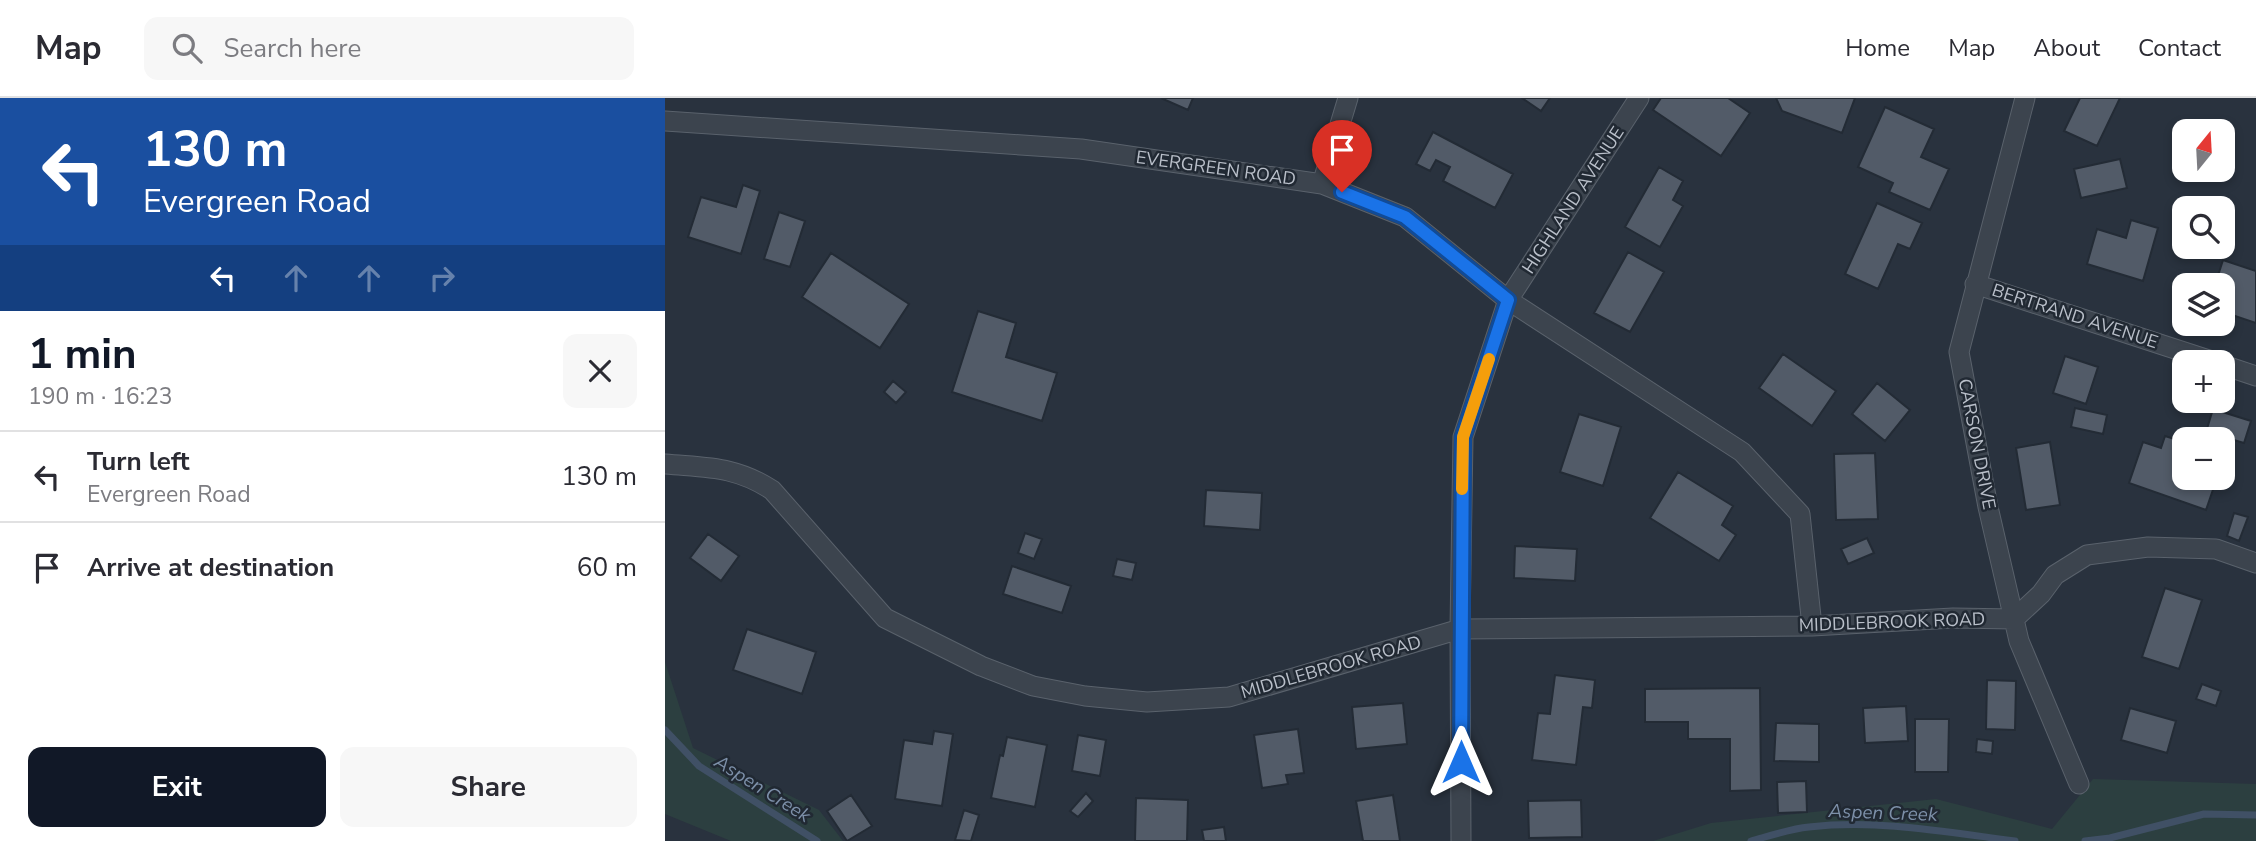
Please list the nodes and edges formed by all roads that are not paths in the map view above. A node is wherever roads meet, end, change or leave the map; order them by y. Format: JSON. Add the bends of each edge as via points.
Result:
{"nodes":[{"id":1,"x":1348,"y":98,"type":"edge"},
{"id":2,"x":1639,"y":98,"type":"edge"},
{"id":3,"x":2025,"y":98,"type":"edge"},
{"id":4,"x":665,"y":121,"type":"edge"},
{"id":5,"x":1322,"y":184,"type":"junction"},
{"id":6,"x":1975,"y":284,"type":"junction"},
{"id":7,"x":1508,"y":300,"type":"junction"},
{"id":8,"x":2178,"y":350,"type":"edge"},
{"id":9,"x":2235,"y":369,"type":"edge"},
{"id":10,"x":2256,"y":376,"type":"edge"},
{"id":11,"x":665,"y":464,"type":"edge"},
{"id":12,"x":2256,"y":563,"type":"edge"},
{"id":13,"x":2014,"y":619,"type":"junction"},
{"id":14,"x":1812,"y":626,"type":"junction"},
{"id":15,"x":1460,"y":629,"type":"junction"},
{"id":16,"x":2079,"y":784,"type":"dead end"},
{"id":17,"x":1461,"y":841,"type":"edge"}],
"edges":[{"from":1,"to":5,"type":"street"},
{"from":2,"to":7,"type":"street","name":"HIGHLAND AVENUE"},
{"from":3,"to":6,"type":"street","name":"CARSON DRIVE"},
{"from":4,"to":5,"type":"street","name":"EVERGREEN ROAD","via":[[1081,149]]},
{"from":5,"to":7,"type":"street","name":"EVERGREEN ROAD","via":[[1405,217]]},
{"from":6,"to":8,"type":"street","name":"BERTRAND AVENUE"},
{"from":6,"to":13,"type":"street","name":"CARSON DRIVE","via":[[1959,352]]},
{"from":7,"to":14,"type":"street","name":"EVERGREEN ROAD","via":[[1742,452],[1800,514]]},
{"from":7,"to":15,"type":"street","name":"HIGHLAND AVENUE","via":[[1463,437]]},
{"from":9,"to":10,"type":"street"},
{"from":11,"to":15,"type":"street","name":"MIDDLEBROOK ROAD","via":[[729,470],[752,477],[772,490],[885,618],[981,666],[1033,686],[1147,702],[1229,697]]},
{"from":12,"to":13,"type":"street","via":[[2216,549],[2148,547],[2087,555],[2055,575]]},
{"from":13,"to":14,"type":"street","name":"MIDDLEBROOK ROAD"},
{"from":13,"to":16,"type":"street","name":"CARSON DRIVE"},
{"from":14,"to":15,"type":"street","name":"MIDDLEBROOK ROAD"},
{"from":15,"to":17,"type":"street","name":"HIGHLAND AVENUE"}]}
